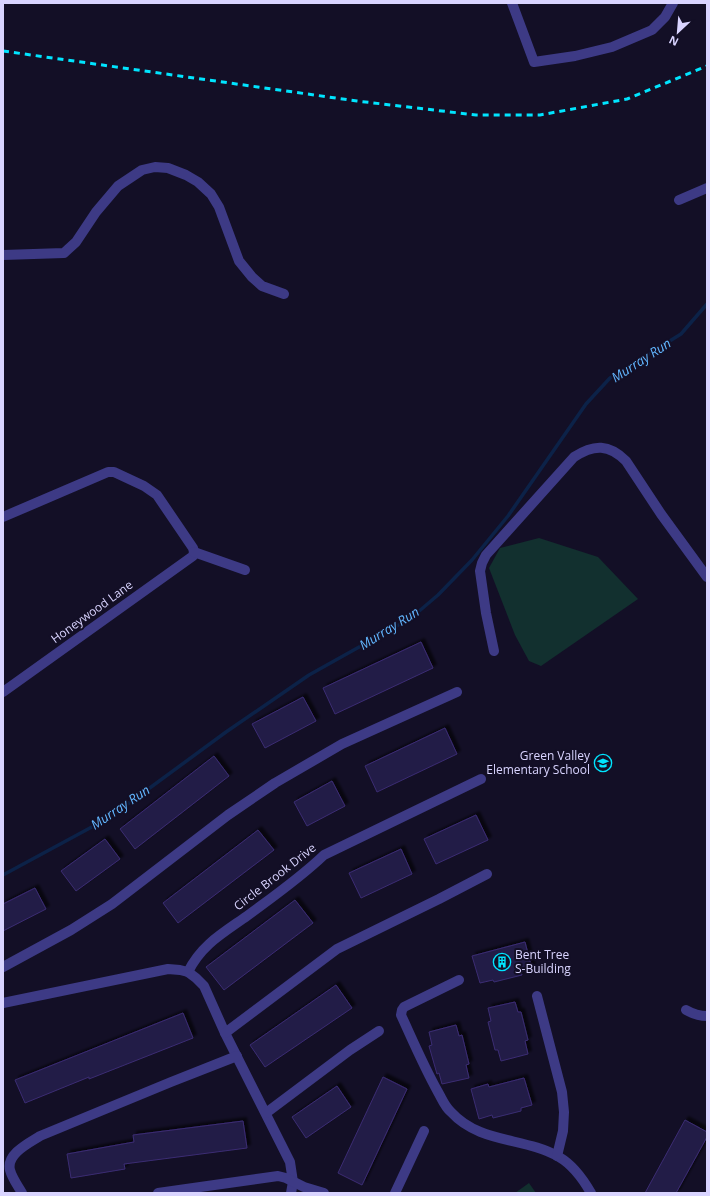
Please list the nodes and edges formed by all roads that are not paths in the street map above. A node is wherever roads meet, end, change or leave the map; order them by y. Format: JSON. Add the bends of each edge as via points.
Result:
{"nodes":[{"id":1,"x":512,"y":3,"type":"edge"},
{"id":2,"x":673,"y":3,"type":"edge"},
{"id":3,"x":707,"y":188,"type":"edge"},
{"id":4,"x":679,"y":200,"type":"dead end"},
{"id":5,"x":3,"y":255,"type":"edge"},
{"id":6,"x":284,"y":294,"type":"dead end"},
{"id":7,"x":3,"y":517,"type":"edge"},
{"id":8,"x":194,"y":552,"type":"junction"},
{"id":9,"x":245,"y":570,"type":"dead end"},
{"id":10,"x":707,"y":577,"type":"edge"},
{"id":11,"x":494,"y":651,"type":"dead end"},
{"id":12,"x":3,"y":692,"type":"edge"},
{"id":13,"x":457,"y":692,"type":"dead end"},
{"id":14,"x":481,"y":779,"type":"dead end"},
{"id":15,"x":487,"y":874,"type":"dead end"},
{"id":16,"x":3,"y":967,"type":"edge"},
{"id":17,"x":188,"y":972,"type":"junction"},
{"id":18,"x":459,"y":980,"type":"dead end"},
{"id":19,"x":537,"y":996,"type":"dead end"},
{"id":20,"x":3,"y":1003,"type":"edge"},
{"id":21,"x":686,"y":1010,"type":"dead end"},
{"id":22,"x":707,"y":1016,"type":"edge"},
{"id":23,"x":379,"y":1031,"type":"dead end"},
{"id":24,"x":225,"y":1033,"type":"junction"},
{"id":25,"x":237,"y":1056,"type":"junction"},
{"id":26,"x":266,"y":1113,"type":"junction"},
{"id":27,"x":424,"y":1130,"type":"dead end"},
{"id":28,"x":557,"y":1156,"type":"junction"},
{"id":29,"x":293,"y":1182,"type":"junction"},
{"id":30,"x":22,"y":1193,"type":"edge"},
{"id":31,"x":158,"y":1193,"type":"edge"},
{"id":32,"x":291,"y":1193,"type":"edge"},
{"id":33,"x":324,"y":1193,"type":"edge"},
{"id":34,"x":395,"y":1193,"type":"edge"},
{"id":35,"x":591,"y":1193,"type":"edge"}],
"edges":[{"from":1,"to":2,"type":"street","via":[[534,62],[612,47],[639,36],[652,30]]},
{"from":3,"to":4,"type":"street"},
{"from":5,"to":6,"type":"street","via":[[64,253],[76,242],[118,186],[142,170],[154,167],[168,168],[198,182],[211,194],[219,207],[239,261],[262,286]]},
{"from":7,"to":8,"type":"street","via":[[108,472],[114,472],[157,495]]},
{"from":8,"to":9,"type":"street"},
{"from":8,"to":12,"type":"street","name":"Honeywood Lane","via":[[192,556]]},
{"from":10,"to":11,"type":"street","via":[[626,461],[608,449],[592,448],[574,457],[484,559],[480,571]]},
{"from":13,"to":16,"type":"street","via":[[342,744],[274,783],[112,904]]},
{"from":14,"to":17,"type":"street","name":"Circle Brook Drive","via":[[324,855],[306,872],[208,945],[194,960]]},
{"from":15,"to":24,"type":"street","via":[[336,949]]},
{"from":17,"to":20,"type":"street","via":[[168,969]]},
{"from":17,"to":24,"type":"street","via":[[204,986]]},
{"from":18,"to":28,"type":"street","via":[[404,1006],[402,1010],[401,1015],[429,1077],[448,1108],[463,1123],[500,1139]]},
{"from":19,"to":28,"type":"street","via":[[562,1092],[563,1131]]},
{"from":21,"to":22,"type":"street","via":[[692,1014]]},
{"from":23,"to":26,"type":"street"},
{"from":24,"to":25,"type":"street"},
{"from":25,"to":26,"type":"street"},
{"from":25,"to":30,"type":"street","via":[[47,1133],[27,1144],[10,1162],[10,1170]]},
{"from":26,"to":29,"type":"street","via":[[290,1162]]},
{"from":27,"to":34,"type":"street"},
{"from":28,"to":35,"type":"street","via":[[575,1170]]},
{"from":29,"to":31,"type":"street","via":[[278,1176]]},
{"from":29,"to":32,"type":"street"},
{"from":29,"to":33,"type":"street"}]}
